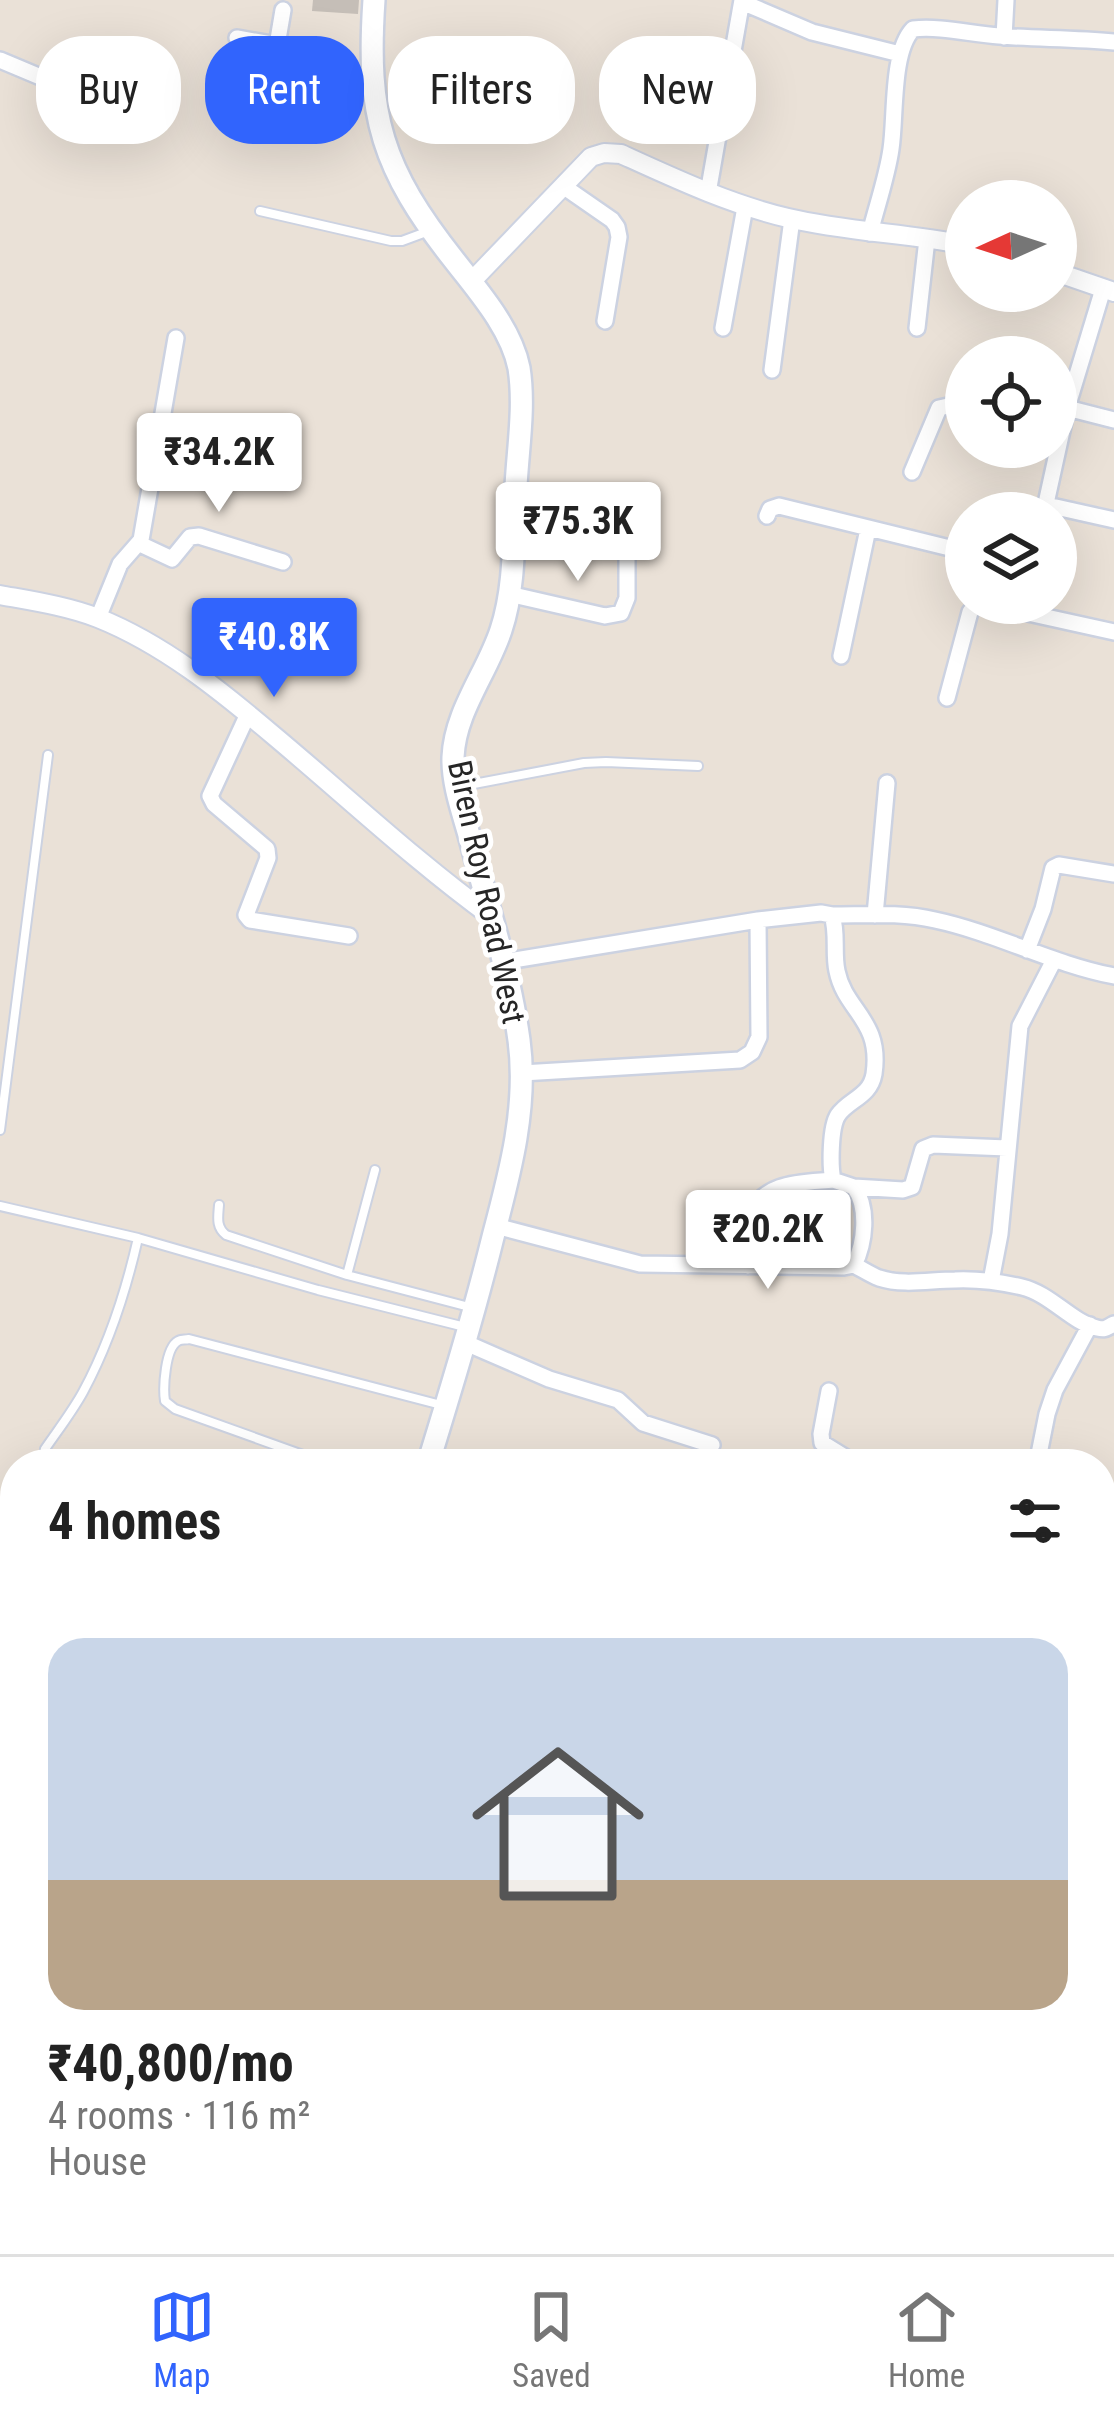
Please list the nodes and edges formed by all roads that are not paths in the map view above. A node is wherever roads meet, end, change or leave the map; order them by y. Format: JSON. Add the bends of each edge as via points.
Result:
{"nodes":[{"id":1,"x":374,"y":0,"type":"edge"},
{"id":2,"x":1006,"y":0,"type":"edge"},
{"id":3,"x":742,"y":1,"type":"edge"},
{"id":4,"x":284,"y":10,"type":"dead end"},
{"id":5,"x":279,"y":36,"type":"edge"},
{"id":6,"x":1004,"y":37,"type":"junction"},
{"id":7,"x":1114,"y":42,"type":"edge"},
{"id":8,"x":900,"y":55,"type":"junction"},
{"id":9,"x":0,"y":60,"type":"edge"},
{"id":10,"x":36,"y":75,"type":"edge"},
{"id":11,"x":364,"y":83,"type":"edge"},
{"id":12,"x":373,"y":86,"type":"junction"},
{"id":13,"x":563,"y":186,"type":"junction"},
{"id":14,"x":708,"y":193,"type":"junction"},
{"id":15,"x":745,"y":207,"type":"junction"},
{"id":16,"x":260,"y":211,"type":"dead end"},
{"id":17,"x":792,"y":219,"type":"junction"},
{"id":18,"x":430,"y":230,"type":"junction"},
{"id":19,"x":870,"y":233,"type":"junction"},
{"id":20,"x":926,"y":239,"type":"junction"},
{"id":21,"x":945,"y":241,"type":"edge"},
{"id":22,"x":1077,"y":280,"type":"edge"},
{"id":23,"x":471,"y":282,"type":"junction"},
{"id":24,"x":1109,"y":291,"type":"edge"},
{"id":25,"x":605,"y":321,"type":"dead end"},
{"id":26,"x":723,"y":328,"type":"dead end"},
{"id":27,"x":917,"y":328,"type":"dead end"},
{"id":28,"x":176,"y":338,"type":"dead end"},
{"id":29,"x":772,"y":370,"type":"dead end"},
{"id":30,"x":1077,"y":380,"type":"edge"},
{"id":31,"x":945,"y":407,"type":"edge"},
{"id":32,"x":1077,"y":411,"type":"edge"},
{"id":33,"x":1114,"y":420,"type":"edge"},
{"id":34,"x":912,"y":472,"type":"dead end"},
{"id":35,"x":1077,"y":511,"type":"edge"},
{"id":36,"x":767,"y":516,"type":"dead end"},
{"id":37,"x":1114,"y":520,"type":"edge"},
{"id":38,"x":868,"y":529,"type":"junction"},
{"id":39,"x":140,"y":544,"type":"junction"},
{"id":40,"x":945,"y":547,"type":"edge"},
{"id":41,"x":627,"y":548,"type":"dead end"},
{"id":42,"x":284,"y":562,"type":"dead end"},
{"id":43,"x":509,"y":594,"type":"junction"},
{"id":44,"x":0,"y":595,"type":"edge"},
{"id":45,"x":98,"y":618,"type":"junction"},
{"id":46,"x":967,"y":624,"type":"edge"},
{"id":47,"x":1076,"y":624,"type":"edge"},
{"id":48,"x":1114,"y":632,"type":"edge"},
{"id":49,"x":841,"y":656,"type":"dead end"},
{"id":50,"x":946,"y":698,"type":"dead end"},
{"id":51,"x":248,"y":714,"type":"junction"},
{"id":52,"x":48,"y":755,"type":"dead end"},
{"id":53,"x":698,"y":766,"type":"dead end"},
{"id":54,"x":887,"y":783,"type":"dead end"},
{"id":55,"x":457,"y":788,"type":"junction"},
{"id":56,"x":1114,"y":874,"type":"edge"},
{"id":57,"x":875,"y":915,"type":"junction"},
{"id":58,"x":492,"y":916,"type":"junction"},
{"id":59,"x":832,"y":916,"type":"junction"},
{"id":60,"x":758,"y":920,"type":"junction"},
{"id":61,"x":349,"y":936,"type":"dead end"},
{"id":62,"x":1027,"y":950,"type":"junction"},
{"id":63,"x":1054,"y":960,"type":"junction"},
{"id":64,"x":502,"y":962,"type":"junction"},
{"id":65,"x":1114,"y":976,"type":"edge"},
{"id":66,"x":523,"y":1073,"type":"junction"},
{"id":67,"x":0,"y":1130,"type":"edge"},
{"id":68,"x":1007,"y":1148,"type":"junction"},
{"id":69,"x":375,"y":1170,"type":"dead end"},
{"id":70,"x":833,"y":1180,"type":"junction"},
{"id":71,"x":854,"y":1187,"type":"junction"},
{"id":72,"x":219,"y":1205,"type":"dead end"},
{"id":73,"x":0,"y":1206,"type":"edge"},
{"id":74,"x":496,"y":1226,"type":"junction"},
{"id":75,"x":138,"y":1238,"type":"junction"},
{"id":76,"x":854,"y":1265,"type":"junction"},
{"id":77,"x":748,"y":1266,"type":"junction"},
{"id":78,"x":347,"y":1275,"type":"junction"},
{"id":79,"x":991,"y":1282,"type":"junction"},
{"id":80,"x":1114,"y":1324,"type":"edge"},
{"id":81,"x":1090,"y":1325,"type":"junction"},
{"id":82,"x":470,"y":1327,"type":"junction"},
{"id":83,"x":829,"y":1391,"type":"dead end"},
{"id":84,"x":446,"y":1406,"type":"junction"},
{"id":85,"x":712,"y":1445,"type":"dead end"},
{"id":86,"x":45,"y":1449,"type":"dead end"},
{"id":87,"x":287,"y":1449,"type":"edge"},
{"id":88,"x":433,"y":1449,"type":"edge"},
{"id":89,"x":832,"y":1449,"type":"edge"},
{"id":90,"x":1040,"y":1449,"type":"edge"}],
"edges":[{"from":1,"to":12,"type":"main road","name":"Biren Roy Road West"},
{"from":2,"to":6,"type":"street"},
{"from":3,"to":8,"type":"street","via":[[812,32]]},
{"from":3,"to":14,"type":"street"},
{"from":4,"to":5,"type":"street"},
{"from":6,"to":7,"type":"street"},
{"from":6,"to":8,"type":"street","via":[[913,29]]},
{"from":8,"to":19,"type":"street","via":[[891,151]]},
{"from":9,"to":10,"type":"street"},
{"from":11,"to":12,"type":"street"},
{"from":12,"to":18,"type":"main road","name":"Biren Roy Road West","via":[[390,160]]},
{"from":13,"to":14,"type":"street","via":[[604,153]]},
{"from":13,"to":23,"type":"street"},
{"from":13,"to":25,"type":"street","via":[[617,227]]},
{"from":14,"to":15,"type":"street"},
{"from":15,"to":17,"type":"street"},
{"from":15,"to":26,"type":"street"},
{"from":16,"to":18,"type":"lane","via":[[391,241]]},
{"from":17,"to":19,"type":"street"},
{"from":17,"to":29,"type":"street"},
{"from":18,"to":23,"type":"main road","name":"Biren Roy Road West"},
{"from":19,"to":20,"type":"street"},
{"from":20,"to":21,"type":"street"},
{"from":20,"to":27,"type":"street"},
{"from":22,"to":24,"type":"street"},
{"from":23,"to":43,"type":"main road","name":"Biren Roy Road West","via":[[518,365]]},
{"from":24,"to":30,"type":"street"},
{"from":28,"to":39,"type":"street"},
{"from":31,"to":34,"type":"street"},
{"from":32,"to":33,"type":"street"},
{"from":35,"to":37,"type":"street"},
{"from":36,"to":38,"type":"street","via":[[779,506]]},
{"from":38,"to":40,"type":"street"},
{"from":38,"to":49,"type":"street"},
{"from":39,"to":42,"type":"street","via":[[172,559],[194,535]]},
{"from":39,"to":45,"type":"street","via":[[120,564]]},
{"from":41,"to":43,"type":"street","via":[[621,613]]},
{"from":43,"to":55,"type":"main road","name":"Biren Roy Road West","via":[[458,727]]},
{"from":44,"to":45,"type":"street"},
{"from":45,"to":51,"type":"street","via":[[188,668]]},
{"from":46,"to":50,"type":"street"},
{"from":47,"to":48,"type":"street"},
{"from":51,"to":58,"type":"street"},
{"from":51,"to":61,"type":"street","via":[[210,796],[268,849],[246,915]]},
{"from":52,"to":67,"type":"lane"},
{"from":53,"to":55,"type":"lane","via":[[584,763]]},
{"from":54,"to":57,"type":"street"},
{"from":55,"to":58,"type":"main road","name":"Biren Roy Road West"},
{"from":56,"to":62,"type":"street","via":[[1053,868]]},
{"from":57,"to":59,"type":"street"},
{"from":57,"to":62,"type":"street","via":[[932,919]]},
{"from":58,"to":64,"type":"main road","name":"Biren Roy Road West"},
{"from":59,"to":60,"type":"street"},
{"from":59,"to":70,"type":"street","via":[[837,976],[868,1026],[874,1072],[863,1096],[838,1116]]},
{"from":60,"to":64,"type":"street"},
{"from":60,"to":66,"type":"street","via":[[759,1037],[740,1060]]},
{"from":62,"to":63,"type":"street"},
{"from":63,"to":65,"type":"street"},
{"from":63,"to":68,"type":"street","via":[[1020,1026]]},
{"from":64,"to":66,"type":"main road","name":"Biren Roy Road West"},
{"from":66,"to":74,"type":"main road","name":"Biren Roy Road West"},
{"from":68,"to":71,"type":"street","via":[[933,1145],[923,1149],[912,1187]]},
{"from":68,"to":79,"type":"street"},
{"from":69,"to":78,"type":"lane"},
{"from":70,"to":71,"type":"street"},
{"from":70,"to":77,"type":"street","via":[[788,1184],[752,1207]]},
{"from":71,"to":76,"type":"street","via":[[863,1207]]},
{"from":72,"to":78,"type":"lane","via":[[226,1235]]},
{"from":73,"to":75,"type":"lane"},
{"from":74,"to":77,"type":"street","via":[[640,1264]]},
{"from":74,"to":82,"type":"main road","name":"Biren Roy Road West"},
{"from":75,"to":82,"type":"lane"},
{"from":75,"to":86,"type":"lane","via":[[93,1373]]},
{"from":76,"to":77,"type":"street"},
{"from":76,"to":79,"type":"street","via":[[906,1282]]},
{"from":78,"to":82,"type":"lane"},
{"from":79,"to":81,"type":"street","via":[[1028,1288]]},
{"from":80,"to":81,"type":"street"},
{"from":81,"to":90,"type":"street","via":[[1055,1390]]},
{"from":82,"to":84,"type":"main road","name":"Biren Roy Road West"},
{"from":82,"to":85,"type":"street","via":[[527,1371],[618,1400],[643,1423]]},
{"from":83,"to":89,"type":"street","via":[[821,1434]]},
{"from":84,"to":87,"type":"lane","via":[[178,1341],[165,1401]]},
{"from":84,"to":88,"type":"main road","name":"Biren Roy Road West"}]}
